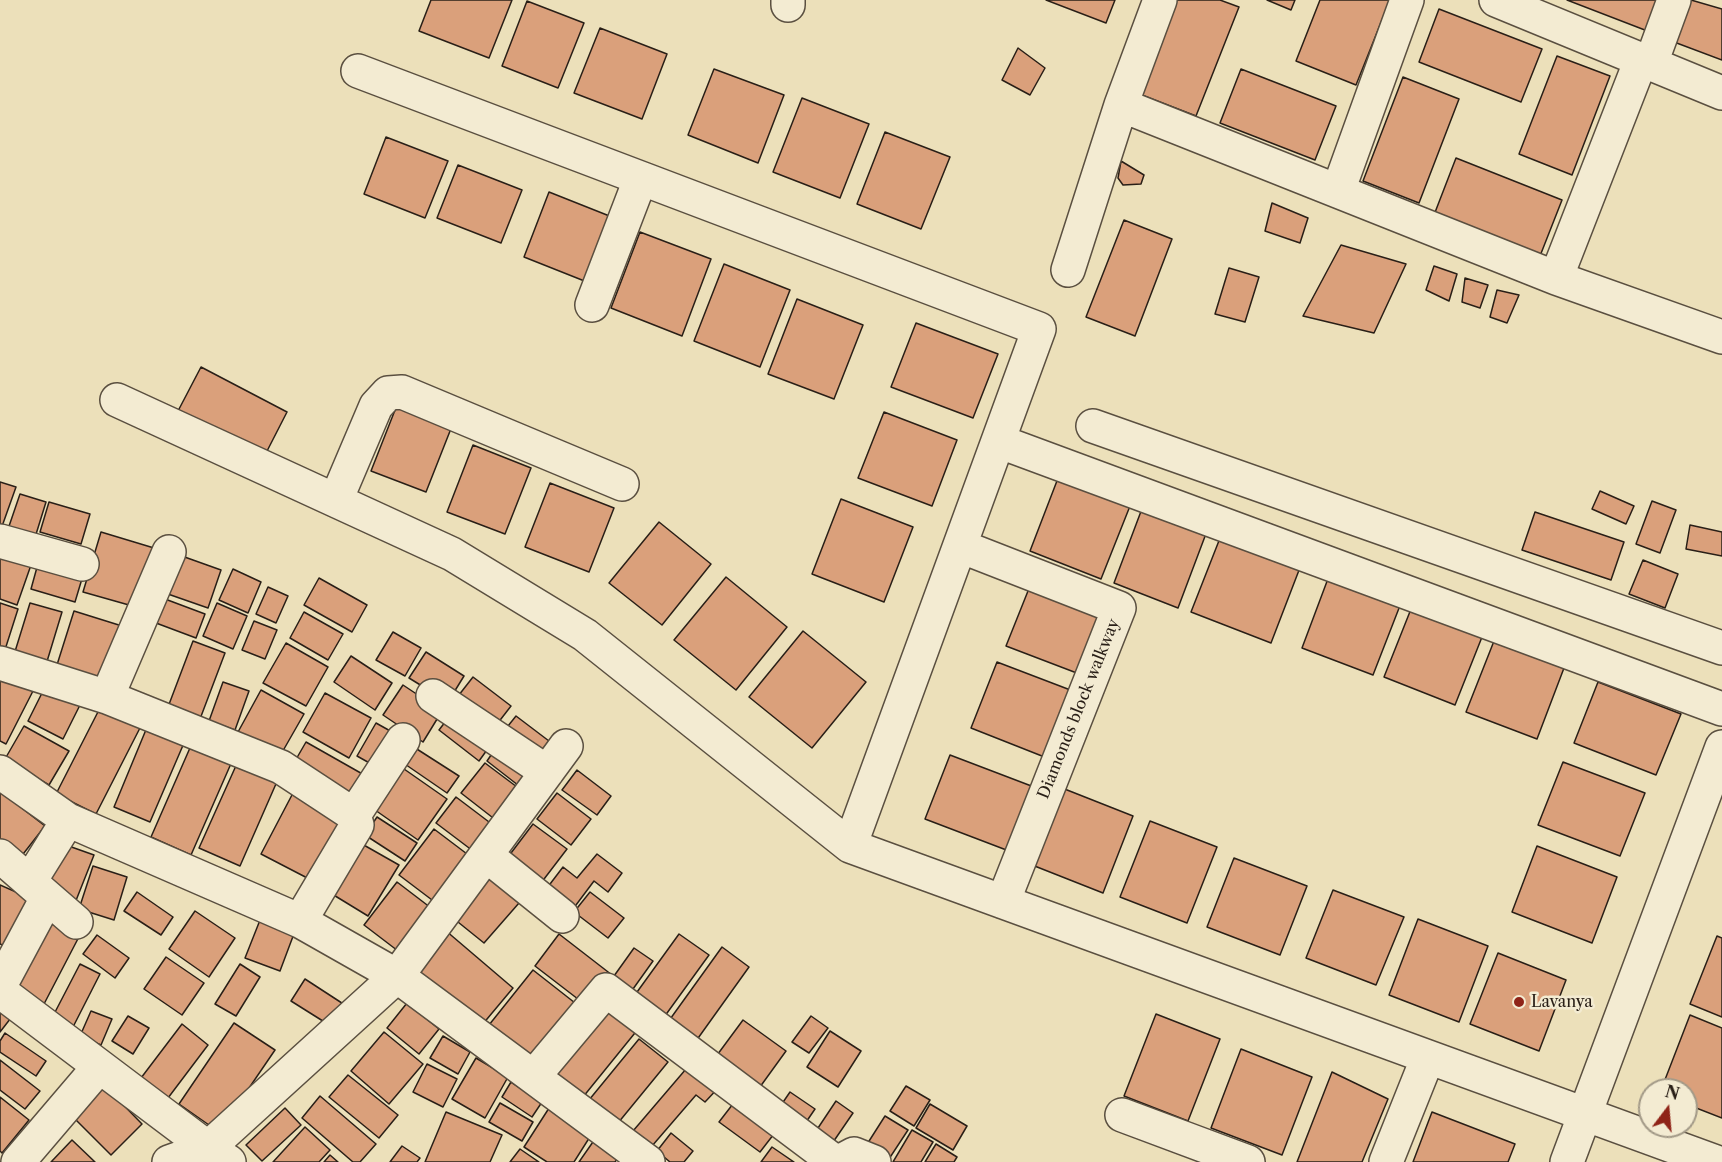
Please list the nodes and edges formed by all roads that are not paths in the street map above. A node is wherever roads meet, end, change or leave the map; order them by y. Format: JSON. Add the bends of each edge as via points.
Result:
{"nodes":[{"id":1,"x":1160,"y":0,"type":"edge"},
{"id":2,"x":1407,"y":0,"type":"edge"},
{"id":3,"x":1496,"y":0,"type":"edge"},
{"id":4,"x":1674,"y":0,"type":"edge"},
{"id":5,"x":1534,"y":7,"type":"edge"},
{"id":6,"x":1646,"y":62,"type":"junction"},
{"id":7,"x":358,"y":71,"type":"dead end"},
{"id":8,"x":1722,"y":93,"type":"edge"},
{"id":9,"x":1121,"y":105,"type":"junction"},
{"id":10,"x":640,"y":180,"type":"junction"},
{"id":11,"x":1338,"y":191,"type":"junction"},
{"id":12,"x":1068,"y":270,"type":"dead end"},
{"id":13,"x":1556,"y":278,"type":"junction"},
{"id":14,"x":592,"y":305,"type":"dead end"},
{"id":15,"x":1722,"y":337,"type":"edge"},
{"id":16,"x":117,"y":400,"type":"dead end"},
{"id":17,"x":1093,"y":426,"type":"dead end"},
{"id":18,"x":998,"y":441,"type":"junction"},
{"id":19,"x":622,"y":484,"type":"dead end"},
{"id":20,"x":336,"y":500,"type":"junction"},
{"id":21,"x":0,"y":541,"type":"edge"},
{"id":22,"x":960,"y":546,"type":"junction"},
{"id":23,"x":169,"y":552,"type":"dead end"},
{"id":24,"x":82,"y":564,"type":"dead end"},
{"id":25,"x":1722,"y":648,"type":"edge"},
{"id":26,"x":0,"y":663,"type":"edge"},
{"id":27,"x":433,"y":696,"type":"dead end"},
{"id":28,"x":106,"y":697,"type":"junction"},
{"id":29,"x":1722,"y":709,"type":"edge"},
{"id":30,"x":403,"y":740,"type":"dead end"},
{"id":31,"x":566,"y":746,"type":"dead end"},
{"id":32,"x":1722,"y":747,"type":"edge"},
{"id":33,"x":0,"y":772,"type":"edge"},
{"id":34,"x":547,"y":772,"type":"junction"},
{"id":35,"x":354,"y":815,"type":"junction"},
{"id":36,"x":68,"y":820,"type":"junction"},
{"id":37,"x":850,"y":846,"type":"junction"},
{"id":38,"x":486,"y":855,"type":"junction"},
{"id":39,"x":0,"y":856,"type":"edge"},
{"id":40,"x":38,"y":889,"type":"junction"},
{"id":41,"x":1003,"y":902,"type":"junction"},
{"id":42,"x":562,"y":916,"type":"dead end"},
{"id":43,"x":300,"y":921,"type":"junction"},
{"id":44,"x":76,"y":922,"type":"dead end"},
{"id":45,"x":397,"y":976,"type":"junction"},
{"id":46,"x":1428,"y":1057,"type":"junction"},
{"id":47,"x":99,"y":1067,"type":"junction"},
{"id":48,"x":534,"y":1076,"type":"junction"},
{"id":49,"x":1584,"y":1114,"type":"junction"},
{"id":50,"x":1122,"y":1115,"type":"dead end"},
{"id":51,"x":218,"y":1155,"type":"edge"},
{"id":52,"x":18,"y":1162,"type":"edge"},
{"id":53,"x":169,"y":1162,"type":"edge"},
{"id":54,"x":648,"y":1162,"type":"edge"},
{"id":55,"x":837,"y":1162,"type":"edge"},
{"id":56,"x":874,"y":1162,"type":"edge"},
{"id":57,"x":1248,"y":1162,"type":"edge"},
{"id":58,"x":1386,"y":1162,"type":"edge"},
{"id":59,"x":1567,"y":1162,"type":"edge"},
{"id":60,"x":1716,"y":1162,"type":"edge"}],
"edges":[{"from":1,"to":9,"type":"street"},
{"from":2,"to":11,"type":"street"},
{"from":3,"to":5,"type":"street"},
{"from":4,"to":6,"type":"street"},
{"from":5,"to":6,"type":"street"},
{"from":6,"to":8,"type":"street"},
{"from":6,"to":13,"type":"street"},
{"from":7,"to":10,"type":"street"},
{"from":9,"to":11,"type":"street"},
{"from":9,"to":12,"type":"street"},
{"from":10,"to":14,"type":"street"},
{"from":10,"to":18,"type":"street","via":[[1039,330]]},
{"from":11,"to":13,"type":"street"},
{"from":13,"to":15,"type":"street"},
{"from":16,"to":20,"type":"street"},
{"from":17,"to":25,"type":"street"},
{"from":18,"to":22,"type":"street"},
{"from":18,"to":29,"type":"street"},
{"from":19,"to":20,"type":"street","via":[[402,392],[388,393],[376,406]]},
{"from":20,"to":37,"type":"street","via":[[452,554],[585,635]]},
{"from":21,"to":24,"type":"street"},
{"from":22,"to":37,"type":"street"},
{"from":22,"to":41,"type":"street","name":"Diamonds block walkway","via":[[1119,608]]},
{"from":23,"to":28,"type":"street"},
{"from":26,"to":28,"type":"street"},
{"from":27,"to":34,"type":"street"},
{"from":28,"to":35,"type":"street","via":[[281,767]]},
{"from":30,"to":35,"type":"street"},
{"from":31,"to":34,"type":"street"},
{"from":32,"to":49,"type":"street"},
{"from":33,"to":36,"type":"street"},
{"from":34,"to":38,"type":"street"},
{"from":35,"to":43,"type":"street","via":[[357,825]]},
{"from":36,"to":40,"type":"street"},
{"from":36,"to":43,"type":"street"},
{"from":37,"to":41,"type":"street"},
{"from":38,"to":42,"type":"street"},
{"from":38,"to":45,"type":"street"},
{"from":39,"to":40,"type":"street"},
{"from":40,"to":44,"type":"street"},
{"from":40,"to":47,"type":"street","via":[[1,988]]},
{"from":41,"to":46,"type":"street"},
{"from":43,"to":45,"type":"street"},
{"from":45,"to":48,"type":"street"},
{"from":45,"to":51,"type":"street"},
{"from":46,"to":49,"type":"street"},
{"from":46,"to":58,"type":"street"},
{"from":47,"to":51,"type":"street"},
{"from":47,"to":52,"type":"street"},
{"from":48,"to":54,"type":"street"},
{"from":48,"to":55,"type":"street","via":[[606,990]]},
{"from":49,"to":59,"type":"street"},
{"from":49,"to":60,"type":"street"},
{"from":50,"to":57,"type":"street"},
{"from":51,"to":53,"type":"street"},
{"from":55,"to":56,"type":"street","via":[[854,1154]]}]}
